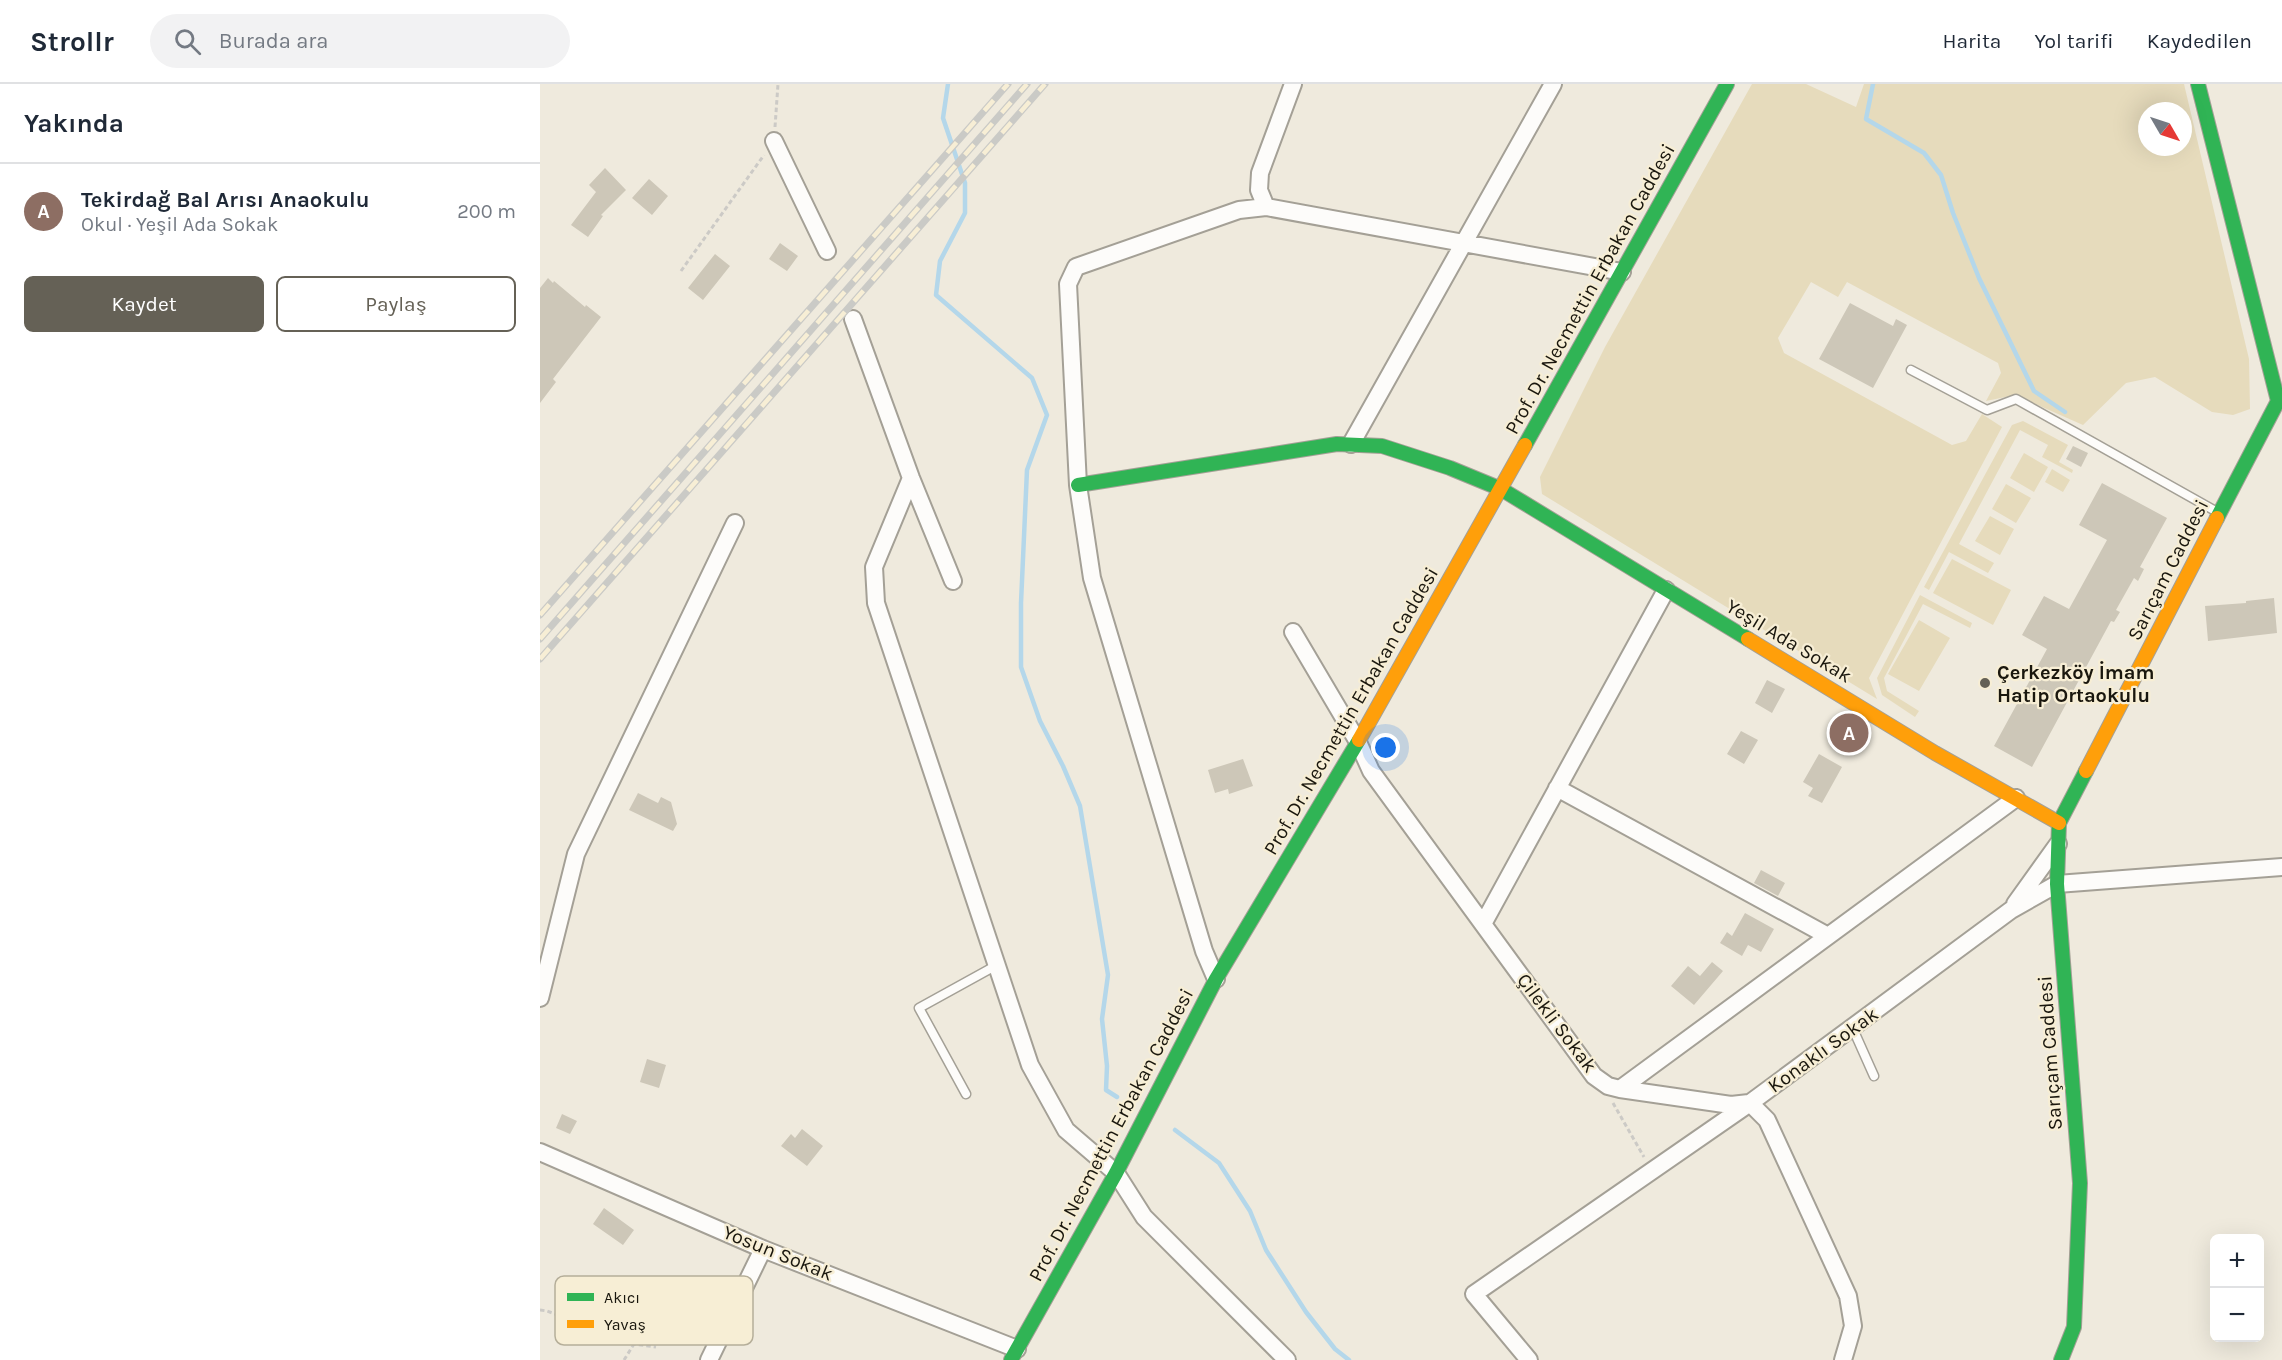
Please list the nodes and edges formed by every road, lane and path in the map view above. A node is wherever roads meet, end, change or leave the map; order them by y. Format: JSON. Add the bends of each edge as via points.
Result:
{"nodes":[{"id":1,"x":778,"y":84,"type":"edge"},
{"id":2,"x":1293,"y":84,"type":"edge"},
{"id":3,"x":1553,"y":84,"type":"edge"},
{"id":4,"x":1728,"y":84,"type":"edge"},
{"id":5,"x":2198,"y":84,"type":"edge"},
{"id":6,"x":774,"y":141,"type":"junction"},
{"id":7,"x":1266,"y":207,"type":"junction"},
{"id":8,"x":1463,"y":243,"type":"junction"},
{"id":9,"x":827,"y":251,"type":"dead end"},
{"id":10,"x":681,"y":271,"type":"dead end"},
{"id":11,"x":1622,"y":272,"type":"junction"},
{"id":12,"x":853,"y":319,"type":"dead end"},
{"id":13,"x":1911,"y":370,"type":"dead end"},
{"id":14,"x":2280,"y":401,"type":"edge"},
{"id":15,"x":1351,"y":444,"type":"junction"},
{"id":16,"x":911,"y":478,"type":"junction"},
{"id":17,"x":1078,"y":485,"type":"junction"},
{"id":18,"x":1501,"y":489,"type":"junction"},
{"id":19,"x":2219,"y":513,"type":"junction"},
{"id":20,"x":735,"y":524,"type":"dead end"},
{"id":21,"x":953,"y":581,"type":"dead end"},
{"id":22,"x":1666,"y":590,"type":"junction"},
{"id":23,"x":1293,"y":632,"type":"dead end"},
{"id":24,"x":1358,"y":742,"type":"junction"},
{"id":25,"x":1557,"y":788,"type":"junction"},
{"id":26,"x":2016,"y":798,"type":"junction"},
{"id":27,"x":2059,"y":823,"type":"junction"},
{"id":28,"x":2058,"y":844,"type":"junction"},
{"id":29,"x":2282,"y":867,"type":"edge"},
{"id":30,"x":2057,"y":884,"type":"junction"},
{"id":31,"x":2011,"y":910,"type":"junction"},
{"id":32,"x":1483,"y":924,"type":"junction"},
{"id":33,"x":1828,"y":936,"type":"junction"},
{"id":34,"x":997,"y":965,"type":"junction"},
{"id":35,"x":1216,"y":979,"type":"junction"},
{"id":36,"x":540,"y":998,"type":"edge"},
{"id":37,"x":1853,"y":1029,"type":"junction"},
{"id":38,"x":1874,"y":1076,"type":"dead end"},
{"id":39,"x":1614,"y":1088,"type":"junction"},
{"id":40,"x":966,"y":1094,"type":"dead end"},
{"id":41,"x":1750,"y":1103,"type":"junction"},
{"id":42,"x":540,"y":1152,"type":"edge"},
{"id":43,"x":1653,"y":1172,"type":"junction"},
{"id":44,"x":1116,"y":1173,"type":"junction"},
{"id":45,"x":763,"y":1249,"type":"junction"},
{"id":46,"x":750,"y":1276,"type":"edge"},
{"id":47,"x":540,"y":1310,"type":"edge"},
{"id":48,"x":555,"y":1314,"type":"edge"},
{"id":49,"x":633,"y":1345,"type":"edge"},
{"id":50,"x":641,"y":1345,"type":"edge"},
{"id":51,"x":716,"y":1345,"type":"edge"},
{"id":52,"x":656,"y":1347,"type":"dead end"},
{"id":53,"x":1014,"y":1354,"type":"edge"},
{"id":54,"x":624,"y":1360,"type":"edge"},
{"id":55,"x":709,"y":1360,"type":"edge"},
{"id":56,"x":1287,"y":1360,"type":"edge"},
{"id":57,"x":1529,"y":1360,"type":"edge"},
{"id":58,"x":1843,"y":1360,"type":"edge"},
{"id":59,"x":2061,"y":1360,"type":"edge"}],
"edges":[{"from":1,"to":6,"type":"path"},
{"from":2,"to":7,"type":"street","via":[[1260,173],[1259,190]]},
{"from":3,"to":8,"type":"street"},
{"from":4,"to":11,"type":"street","name":"Prof. Dr. Necmettin Erbakan Caddesi"},
{"from":5,"to":14,"type":"street","name":"Sarıçam Caddesi"},
{"from":6,"to":9,"type":"street"},
{"from":6,"to":10,"type":"path"},
{"from":7,"to":8,"type":"street"},
{"from":7,"to":17,"type":"street","via":[[1239,210],[1076,267],[1068,284]]},
{"from":8,"to":11,"type":"street"},
{"from":8,"to":15,"type":"street"},
{"from":11,"to":18,"type":"street","name":"Prof. Dr. Necmettin Erbakan Caddesi"},
{"from":12,"to":16,"type":"street"},
{"from":13,"to":19,"type":"lane","via":[[1987,410],[2016,399]]},
{"from":14,"to":19,"type":"street","name":"Sarıçam Caddesi"},
{"from":15,"to":17,"type":"street","name":"Yeşil Ada Sokak"},
{"from":15,"to":18,"type":"street","name":"Yeşil Ada Sokak","via":[[1382,446]]},
{"from":16,"to":21,"type":"street"},
{"from":16,"to":34,"type":"street","via":[[874,567],[876,603]]},
{"from":17,"to":35,"type":"street","via":[[1092,578],[1204,951]]},
{"from":18,"to":22,"type":"street","name":"Yeşil Ada Sokak"},
{"from":18,"to":24,"type":"street","name":"Prof. Dr. Necmettin Erbakan Caddesi"},
{"from":19,"to":27,"type":"street","name":"Sarıçam Caddesi"},
{"from":20,"to":36,"type":"street","via":[[576,854]]},
{"from":22,"to":25,"type":"street"},
{"from":22,"to":26,"type":"street","name":"Yeşil Ada Sokak"},
{"from":23,"to":24,"type":"street","name":"Çilekli Sokak"},
{"from":24,"to":32,"type":"street","name":"Çilekli Sokak","via":[[1371,771]]},
{"from":24,"to":35,"type":"street","name":"Prof. Dr. Necmettin Erbakan Caddesi"},
{"from":25,"to":32,"type":"street"},
{"from":25,"to":33,"type":"street"},
{"from":26,"to":27,"type":"street","name":"Yeşil Ada Sokak"},
{"from":26,"to":33,"type":"street"},
{"from":27,"to":28,"type":"street","name":"Sarıçam Caddesi"},
{"from":28,"to":30,"type":"street","name":"Sarıçam Caddesi"},
{"from":28,"to":31,"type":"street"},
{"from":29,"to":30,"type":"street","name":"Konaklı Sokak"},
{"from":30,"to":31,"type":"street","name":"Konaklı Sokak"},
{"from":30,"to":59,"type":"street","name":"Sarıçam Caddesi","via":[[2080,1183],[2074,1327]]},
{"from":31,"to":37,"type":"street","name":"Konaklı Sokak"},
{"from":32,"to":39,"type":"street","name":"Çilekli Sokak","via":[[1594,1076]]},
{"from":33,"to":39,"type":"street"},
{"from":34,"to":40,"type":"lane","via":[[919,1008]]},
{"from":34,"to":44,"type":"street","via":[[1030,1065],[1066,1130]]},
{"from":35,"to":44,"type":"street","name":"Prof. Dr. Necmettin Erbakan Caddesi"},
{"from":37,"to":38,"type":"lane"},
{"from":37,"to":41,"type":"street","name":"Konaklı Sokak"},
{"from":39,"to":41,"type":"street","via":[[1731,1104]]},
{"from":39,"to":43,"type":"path","via":[[1611,1098]]},
{"from":41,"to":43,"type":"street","name":"Konaklı Sokak"},
{"from":41,"to":58,"type":"street","via":[[1767,1120],[1848,1296],[1853,1326]]},
{"from":42,"to":45,"type":"street","name":"Yosun Sokak"},
{"from":43,"to":57,"type":"street","name":"Konaklı Sokak","via":[[1474,1294]]},
{"from":44,"to":53,"type":"street","name":"Prof. Dr. Necmettin Erbakan Caddesi"},
{"from":44,"to":56,"type":"street","via":[[1144,1216]]},
{"from":45,"to":46,"type":"street"},
{"from":45,"to":53,"type":"street","name":"Yosun Sokak"},
{"from":47,"to":48,"type":"path"},
{"from":49,"to":54,"type":"path"},
{"from":50,"to":52,"type":"path"},
{"from":51,"to":55,"type":"street"}]}
